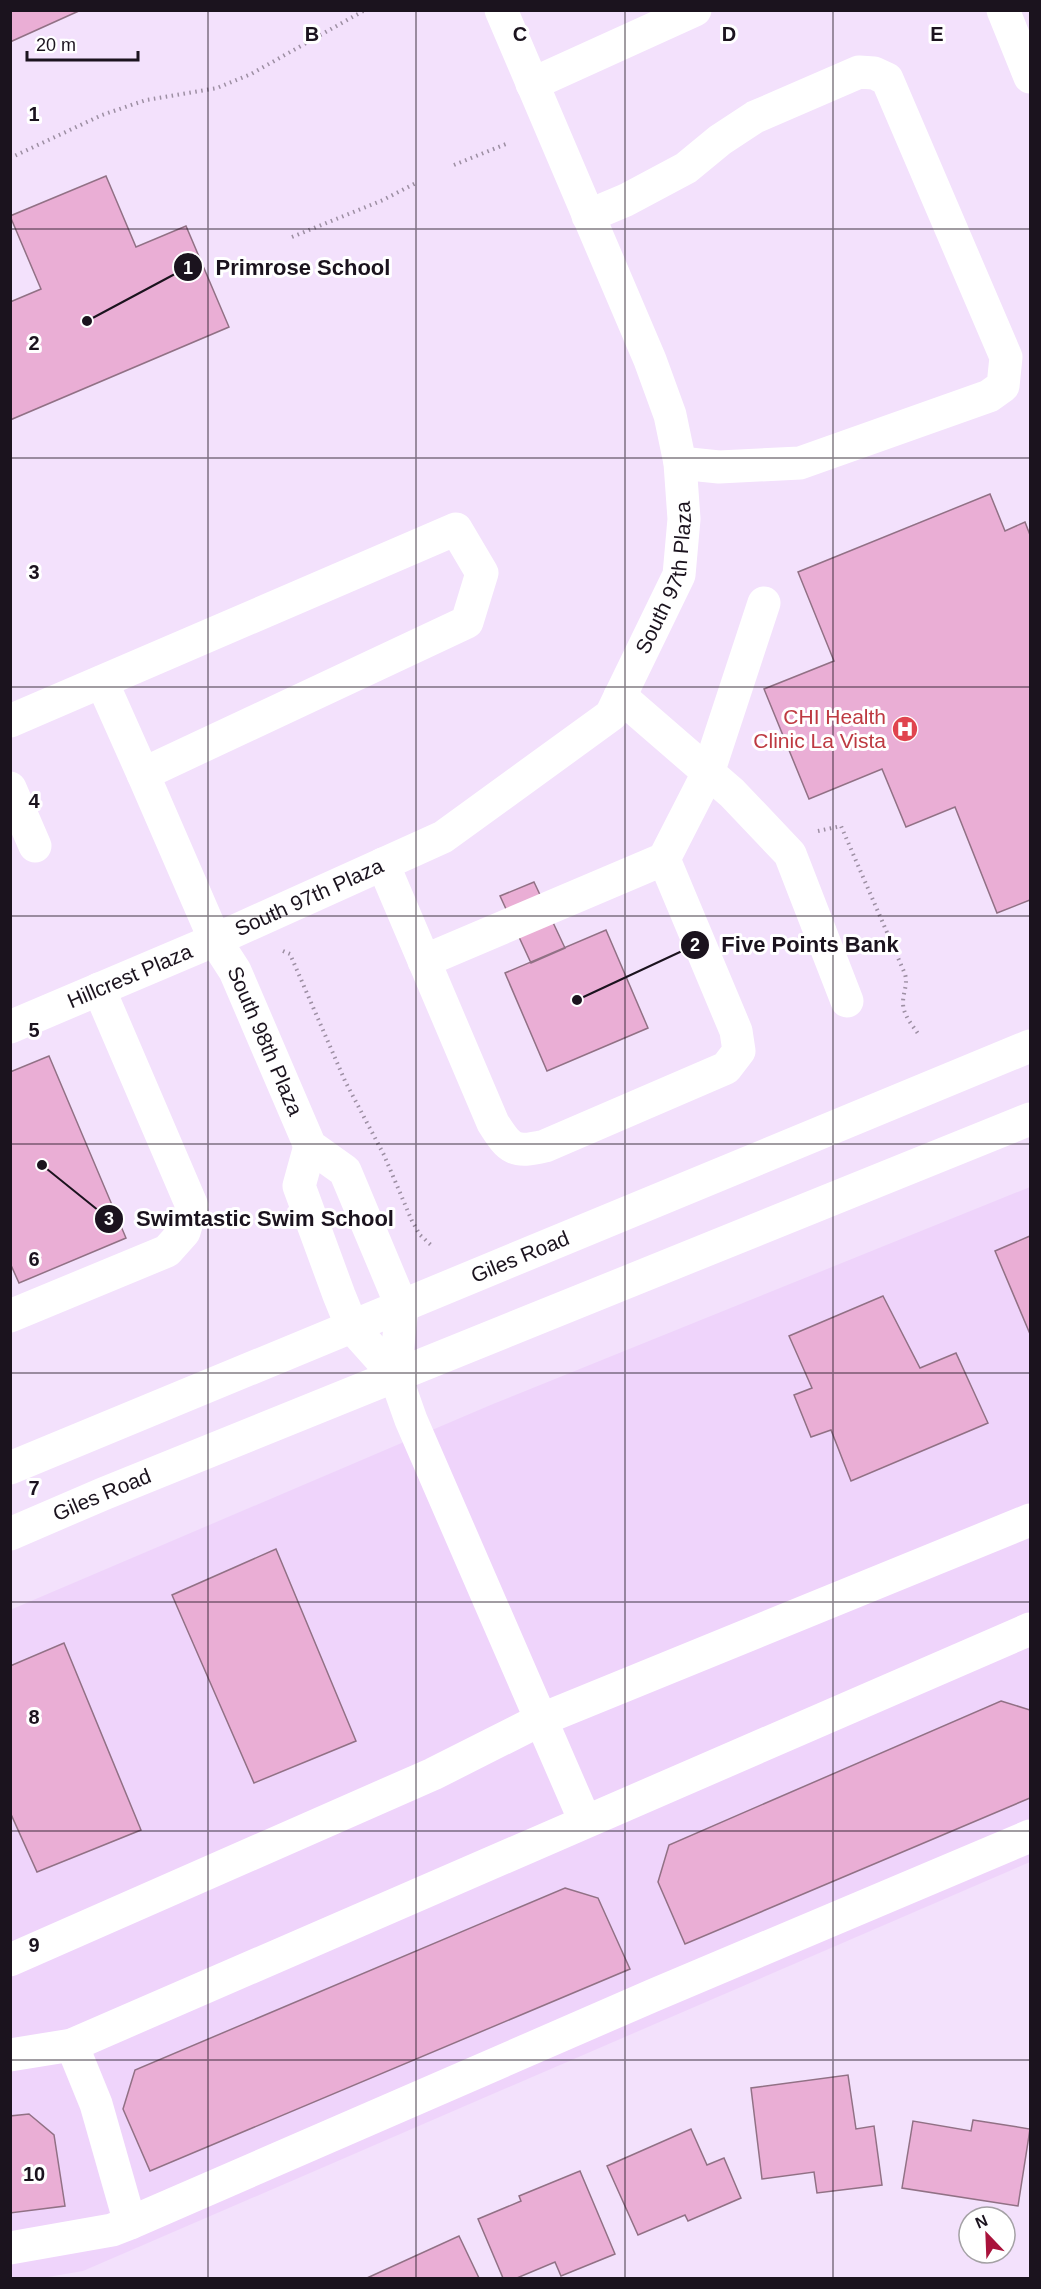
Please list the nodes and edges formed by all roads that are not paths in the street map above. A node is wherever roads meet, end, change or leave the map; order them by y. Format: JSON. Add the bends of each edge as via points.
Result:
{"nodes":[{"id":1,"x":501,"y":10,"type":"edge"},
{"id":2,"x":695,"y":10,"type":"edge"},
{"id":3,"x":1003,"y":10,"type":"edge"},
{"id":4,"x":1030,"y":76,"type":"edge"},
{"id":5,"x":532,"y":84,"type":"junction"},
{"id":6,"x":588,"y":216,"type":"junction"},
{"id":7,"x":680,"y":463,"type":"junction"},
{"id":8,"x":764,"y":603,"type":"dead end"},
{"id":9,"x":102,"y":682,"type":"junction"},
{"id":10,"x":620,"y":696,"type":"junction"},
{"id":11,"x":10,"y":721,"type":"edge"},
{"id":12,"x":708,"y":772,"type":"junction"},
{"id":13,"x":143,"y":774,"type":"junction"},
{"id":14,"x":10,"y":788,"type":"edge"},
{"id":15,"x":35,"y":846,"type":"dead end"},
{"id":16,"x":664,"y":859,"type":"junction"},
{"id":17,"x":383,"y":864,"type":"junction"},
{"id":18,"x":215,"y":940,"type":"junction"},
{"id":19,"x":424,"y":961,"type":"junction"},
{"id":20,"x":99,"y":989,"type":"junction"},
{"id":21,"x":847,"y":1001,"type":"dead end"},
{"id":22,"x":10,"y":1027,"type":"edge"},
{"id":23,"x":1030,"y":1046,"type":"edge"},
{"id":24,"x":1030,"y":1119,"type":"edge"},
{"id":25,"x":310,"y":1146,"type":"junction"},
{"id":26,"x":402,"y":1306,"type":"junction"},
{"id":27,"x":10,"y":1316,"type":"edge"},
{"id":28,"x":352,"y":1327,"type":"junction"},
{"id":29,"x":395,"y":1375,"type":"junction"},
{"id":30,"x":10,"y":1468,"type":"edge"},
{"id":31,"x":1030,"y":1520,"type":"edge"},
{"id":32,"x":10,"y":1534,"type":"edge"},
{"id":33,"x":1030,"y":1629,"type":"edge"},
{"id":34,"x":540,"y":1720,"type":"junction"},
{"id":35,"x":585,"y":1821,"type":"junction"},
{"id":36,"x":1030,"y":1836,"type":"edge"},
{"id":37,"x":10,"y":1960,"type":"edge"},
{"id":38,"x":72,"y":2045,"type":"junction"},
{"id":39,"x":10,"y":2055,"type":"edge"},
{"id":40,"x":130,"y":2223,"type":"junction"},
{"id":41,"x":10,"y":2248,"type":"edge"}],
"edges":[{"from":1,"to":5,"type":"street","name":"South 97th Plaza"},
{"from":2,"to":5,"type":"street"},
{"from":3,"to":4,"type":"street"},
{"from":5,"to":6,"type":"street","name":"South 97th Plaza"},
{"from":6,"to":7,"type":"street","name":"South 97th Plaza","via":[[651,360],[670,415]]},
{"from":6,"to":7,"type":"street","via":[[686,168],[755,117],[859,72],[874,73],[887,80],[1006,357],[1003,386],[989,396],[800,463],[719,467]]},
{"from":7,"to":10,"type":"street","name":"South 97th Plaza","via":[[684,519],[679,575]]},
{"from":8,"to":12,"type":"street"},
{"from":9,"to":11,"type":"street"},
{"from":9,"to":13,"type":"street","name":"South 98th Plaza"},
{"from":9,"to":13,"type":"street","via":[[456,529],[482,573],[467,622]]},
{"from":10,"to":12,"type":"street"},
{"from":10,"to":17,"type":"street","name":"South 97th Plaza","via":[[611,715],[443,837]]},
{"from":12,"to":16,"type":"street"},
{"from":12,"to":21,"type":"street","via":[[788,851]]},
{"from":13,"to":18,"type":"street","name":"South 98th Plaza"},
{"from":14,"to":15,"type":"street"},
{"from":16,"to":19,"type":"street"},
{"from":16,"to":19,"type":"street","via":[[736,1031],[739,1051],[726,1068],[545,1146],[523,1151],[506,1144]]},
{"from":17,"to":18,"type":"street","name":"South 97th Plaza"},
{"from":17,"to":19,"type":"street"},
{"from":18,"to":20,"type":"street","name":"Hillcrest Plaza"},
{"from":18,"to":25,"type":"street","name":"South 98th Plaza","via":[[235,971]]},
{"from":20,"to":22,"type":"street","name":"Hillcrest Plaza"},
{"from":20,"to":27,"type":"street","via":[[192,1206],[184,1232],[167,1251]]},
{"from":23,"to":26,"type":"street","name":"Giles Road"},
{"from":24,"to":29,"type":"street","name":"Giles Road"},
{"from":25,"to":26,"type":"street","via":[[345,1171]]},
{"from":25,"to":28,"type":"street","via":[[299,1186]]},
{"from":26,"to":28,"type":"street","name":"Giles Road"},
{"from":26,"to":29,"type":"street"},
{"from":28,"to":29,"type":"street"},
{"from":28,"to":30,"type":"street","name":"Giles Road"},
{"from":29,"to":32,"type":"street","name":"Giles Road"},
{"from":29,"to":34,"type":"street"},
{"from":31,"to":34,"type":"street"},
{"from":33,"to":35,"type":"street"},
{"from":34,"to":35,"type":"street"},
{"from":34,"to":37,"type":"street","via":[[433,1774]]},
{"from":35,"to":38,"type":"street"},
{"from":36,"to":40,"type":"street"},
{"from":38,"to":39,"type":"street"},
{"from":38,"to":40,"type":"street","via":[[96,2104]]},
{"from":40,"to":41,"type":"street","via":[[112,2230]]}]}
